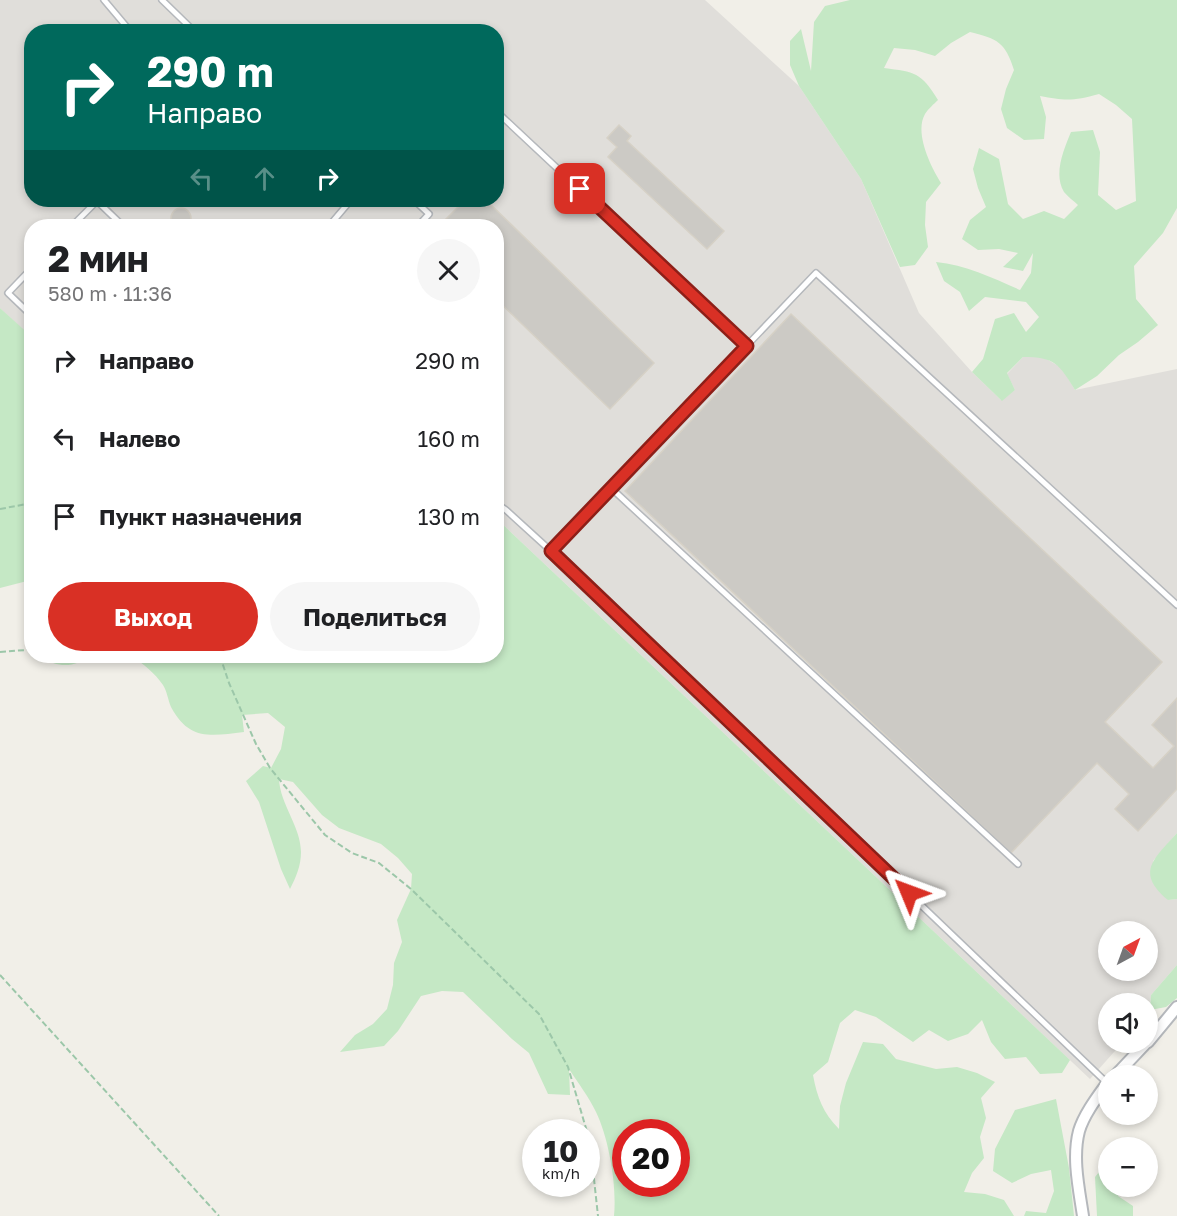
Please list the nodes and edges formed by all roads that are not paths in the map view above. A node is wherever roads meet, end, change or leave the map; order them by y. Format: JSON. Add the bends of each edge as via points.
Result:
{"nodes":[{"id":1,"x":104,"y":0,"type":"edge"},
{"id":2,"x":162,"y":0,"type":"edge"},
{"id":3,"x":124,"y":24,"type":"edge"},
{"id":4,"x":187,"y":24,"type":"edge"},
{"id":5,"x":504,"y":118,"type":"edge"},
{"id":6,"x":90,"y":207,"type":"edge"},
{"id":7,"x":104,"y":207,"type":"edge"},
{"id":8,"x":345,"y":207,"type":"edge"},
{"id":9,"x":422,"y":207,"type":"edge"},
{"id":10,"x":79,"y":219,"type":"edge"},
{"id":11,"x":116,"y":219,"type":"edge"},
{"id":12,"x":335,"y":219,"type":"edge"},
{"id":13,"x":424,"y":219,"type":"edge"},
{"id":14,"x":24,"y":276,"type":"edge"},
{"id":15,"x":24,"y":308,"type":"edge"},
{"id":16,"x":747,"y":346,"type":"junction"},
{"id":17,"x":611,"y":488,"type":"junction"},
{"id":18,"x":504,"y":509,"type":"edge"},
{"id":19,"x":551,"y":551,"type":"junction"},
{"id":20,"x":1177,"y":605,"type":"edge"},
{"id":21,"x":1018,"y":864,"type":"dead end"},
{"id":22,"x":1177,"y":1007,"type":"edge"},
{"id":23,"x":1158,"y":1029,"type":"edge"},
{"id":24,"x":1136,"y":1053,"type":"edge"},
{"id":25,"x":1125,"y":1065,"type":"edge"},
{"id":26,"x":1098,"y":1069,"type":"edge"},
{"id":27,"x":1098,"y":1096,"type":"edge"},
{"id":28,"x":1083,"y":1216,"type":"edge"}],
"edges":[{"from":1,"to":3,"type":"lane"},
{"from":2,"to":4,"type":"lane"},
{"from":5,"to":16,"type":"lane"},
{"from":6,"to":10,"type":"lane"},
{"from":7,"to":11,"type":"lane"},
{"from":8,"to":12,"type":"lane"},
{"from":9,"to":13,"type":"lane","via":[[429,214]]},
{"from":14,"to":15,"type":"lane","via":[[8,293]]},
{"from":16,"to":17,"type":"lane"},
{"from":16,"to":20,"type":"lane","via":[[816,273]]},
{"from":17,"to":19,"type":"lane"},
{"from":17,"to":21,"type":"lane"},
{"from":18,"to":19,"type":"lane"},
{"from":19,"to":26,"type":"lane"},
{"from":22,"to":23,"type":"street"},
{"from":24,"to":25,"type":"street"},
{"from":27,"to":28,"type":"street","via":[[1079,1130],[1076,1152]]}]}
